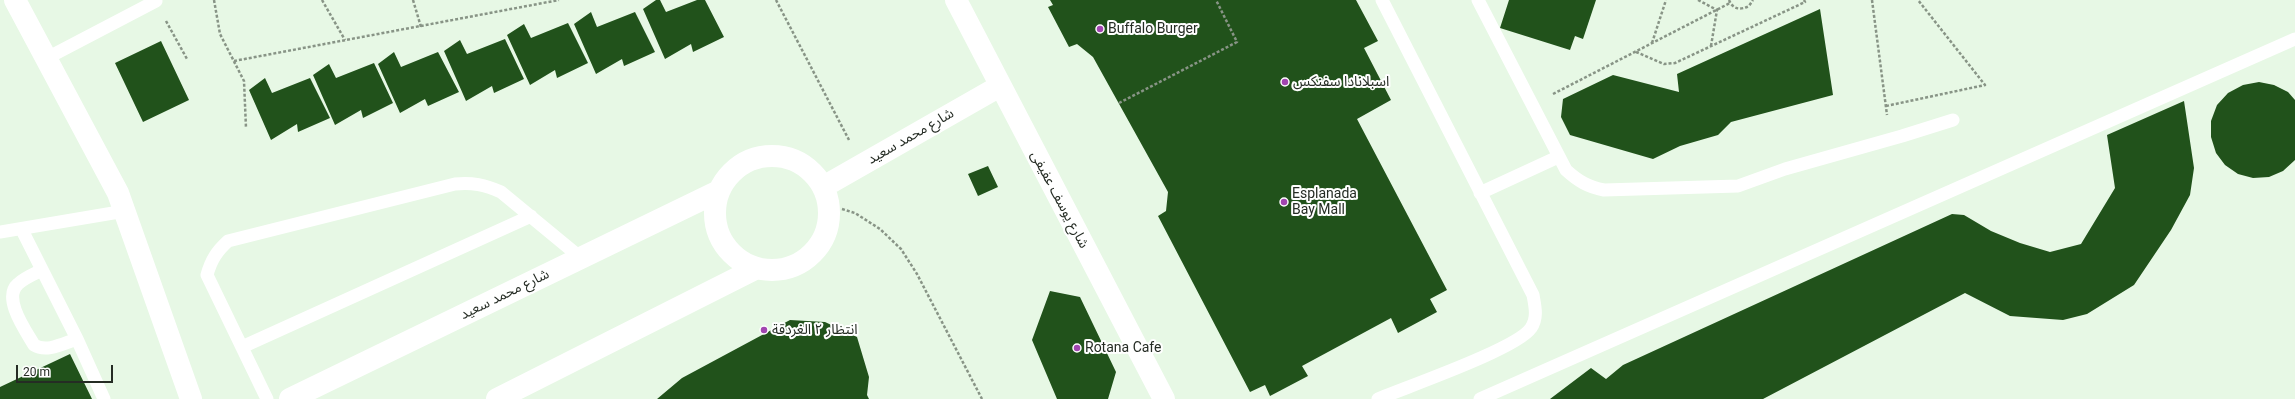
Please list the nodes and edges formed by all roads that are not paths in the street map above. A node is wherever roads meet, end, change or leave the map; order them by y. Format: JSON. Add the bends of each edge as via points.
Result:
{"nodes":[{"id":1,"x":15,"y":0,"type":"edge"},
{"id":2,"x":956,"y":0,"type":"edge"},
{"id":3,"x":1382,"y":0,"type":"edge"},
{"id":4,"x":1478,"y":0,"type":"edge"},
{"id":5,"x":156,"y":1,"type":"road end"},
{"id":6,"x":2295,"y":39,"type":"edge"},
{"id":7,"x":46,"y":58,"type":"junction"},
{"id":8,"x":1000,"y":86,"type":"junction"},
{"id":9,"x":1953,"y":120,"type":"dead end"},
{"id":10,"x":1558,"y":157,"type":"junction"},
{"id":11,"x":719,"y":191,"type":"junction"},
{"id":12,"x":1480,"y":193,"type":"junction"},
{"id":13,"x":825,"y":195,"type":"junction"},
{"id":14,"x":125,"y":211,"type":"junction"},
{"id":15,"x":531,"y":216,"type":"junction"},
{"id":16,"x":22,"y":230,"type":"junction"},
{"id":17,"x":0,"y":232,"type":"edge"},
{"id":18,"x":581,"y":258,"type":"junction"},
{"id":19,"x":758,"y":268,"type":"junction"},
{"id":20,"x":42,"y":270,"type":"junction"},
{"id":21,"x":77,"y":338,"type":"junction"},
{"id":22,"x":242,"y":347,"type":"junction"},
{"id":23,"x":1500,"y":394,"type":"edge"},
{"id":24,"x":104,"y":399,"type":"edge"},
{"id":25,"x":191,"y":399,"type":"edge"},
{"id":26,"x":267,"y":399,"type":"edge"},
{"id":27,"x":290,"y":399,"type":"edge"},
{"id":28,"x":497,"y":399,"type":"edge"},
{"id":29,"x":1164,"y":399,"type":"edge"},
{"id":30,"x":1378,"y":399,"type":"edge"},
{"id":31,"x":1480,"y":399,"type":"edge"}],
"edges":[{"from":1,"to":7,"type":"street"},
{"from":2,"to":8,"type":"street","name":"شارع يوسف عفيفى"},
{"from":3,"to":12,"type":"lane"},
{"from":4,"to":10,"type":"lane"},
{"from":5,"to":7,"type":"lane"},
{"from":6,"to":23,"type":"lane"},
{"from":7,"to":14,"type":"street","via":[[118,193]]},
{"from":8,"to":13,"type":"street","name":"شارع محمد سعيد","via":[[862,165]]},
{"from":8,"to":29,"type":"street","name":"شارع يوسف عفيفى"},
{"from":9,"to":10,"type":"lane","via":[[1785,169],[1738,186],[1604,190],[1589,187],[1576,180]]},
{"from":10,"to":12,"type":"lane"},
{"from":11,"to":13,"type":"street","via":[[727,177],[739,166],[754,158],[770,156],[786,157],[801,164],[814,174]]},
{"from":11,"to":18,"type":"street","name":"شارع محمد سعيد"},
{"from":11,"to":19,"type":"street","via":[[714,207],[720,239],[742,262]]},
{"from":12,"to":30,"type":"lane","via":[[1533,295],[1536,306],[1531,328],[1496,351]]},
{"from":13,"to":19,"type":"street","via":[[829,219],[825,235],[812,252],[804,260],[789,267],[774,270]]},
{"from":14,"to":16,"type":"lane"},
{"from":14,"to":25,"type":"street"},
{"from":15,"to":18,"type":"lane"},
{"from":15,"to":22,"type":"lane"},
{"from":15,"to":22,"type":"lane","via":[[493,188],[471,182],[228,241],[214,256],[207,275]]},
{"from":16,"to":17,"type":"lane"},
{"from":16,"to":20,"type":"lane"},
{"from":18,"to":27,"type":"street","name":"شارع محمد سعيد"},
{"from":19,"to":28,"type":"street"},
{"from":20,"to":21,"type":"lane"},
{"from":20,"to":21,"type":"lane","via":[[18,284],[14,289],[12,303],[34,346],[47,349]]},
{"from":21,"to":24,"type":"lane"},
{"from":22,"to":26,"type":"lane"},
{"from":23,"to":31,"type":"lane"}]}
